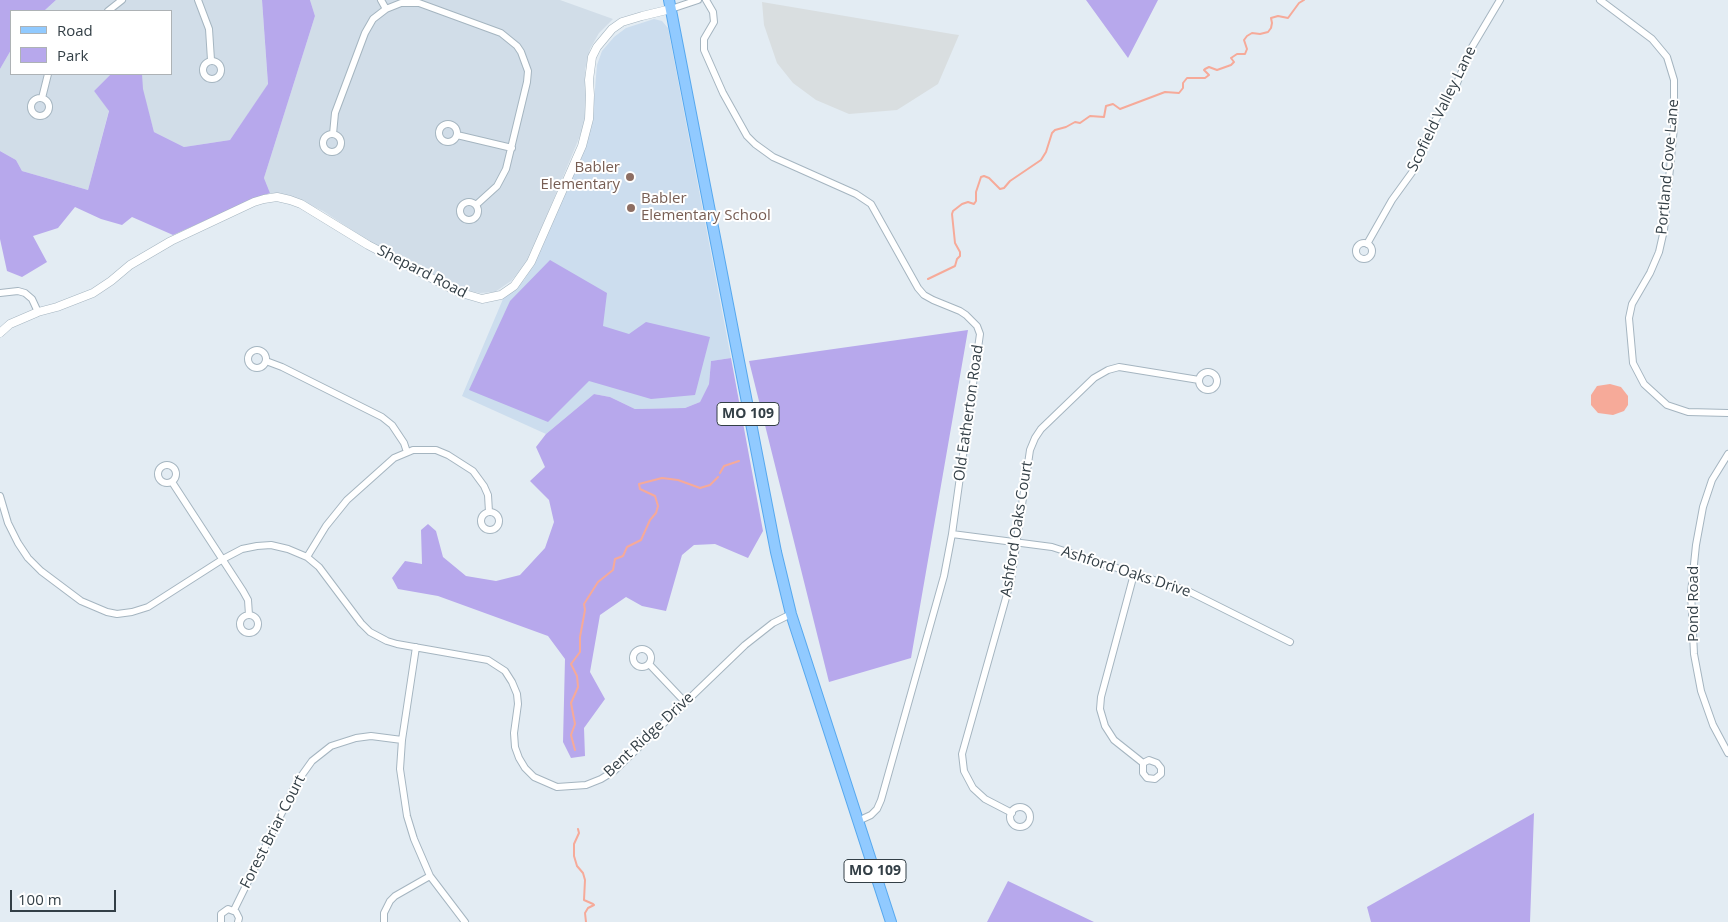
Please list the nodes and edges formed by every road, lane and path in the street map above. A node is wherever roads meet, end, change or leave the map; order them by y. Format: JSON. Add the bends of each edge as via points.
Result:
{"nodes":[{"id":1,"x":122,"y":0,"type":"edge"},
{"id":2,"x":198,"y":0,"type":"edge"},
{"id":3,"x":381,"y":0,"type":"edge"},
{"id":4,"x":698,"y":0,"type":"edge"},
{"id":5,"x":706,"y":0,"type":"edge"},
{"id":6,"x":1500,"y":0,"type":"edge"},
{"id":7,"x":1600,"y":0,"type":"edge"},
{"id":8,"x":670,"y":4,"type":"edge"},
{"id":9,"x":386,"y":9,"type":"junction"},
{"id":10,"x":109,"y":10,"type":"edge"},
{"id":11,"x":212,"y":60,"type":"dead end"},
{"id":12,"x":48,"y":75,"type":"edge"},
{"id":13,"x":42,"y":98,"type":"dead end"},
{"id":14,"x":332,"y":134,"type":"dead end"},
{"id":15,"x":457,"y":135,"type":"dead end"},
{"id":16,"x":512,"y":148,"type":"junction"},
{"id":17,"x":476,"y":206,"type":"dead end"},
{"id":18,"x":1367,"y":244,"type":"dead end"},
{"id":19,"x":0,"y":293,"type":"edge"},
{"id":20,"x":38,"y":312,"type":"junction"},
{"id":21,"x":0,"y":332,"type":"edge"},
{"id":22,"x":266,"y":361,"type":"dead end"},
{"id":23,"x":1199,"y":380,"type":"dead end"},
{"id":24,"x":1728,"y":413,"type":"edge"},
{"id":25,"x":407,"y":452,"type":"junction"},
{"id":26,"x":1728,"y":454,"type":"edge"},
{"id":27,"x":172,"y":482,"type":"dead end"},
{"id":28,"x":0,"y":496,"type":"edge"},
{"id":29,"x":489,"y":512,"type":"dead end"},
{"id":30,"x":952,"y":534,"type":"junction"},
{"id":31,"x":1018,"y":542,"type":"junction"},
{"id":32,"x":307,"y":557,"type":"junction"},
{"id":33,"x":223,"y":559,"type":"junction"},
{"id":34,"x":1134,"y":574,"type":"junction"},
{"id":35,"x":791,"y":614,"type":"junction"},
{"id":36,"x":249,"y":615,"type":"dead end"},
{"id":37,"x":1290,"y":642,"type":"dead end"},
{"id":38,"x":416,"y":647,"type":"junction"},
{"id":39,"x":648,"y":664,"type":"dead end"},
{"id":40,"x":684,"y":702,"type":"junction"},
{"id":41,"x":402,"y":740,"type":"junction"},
{"id":42,"x":1728,"y":753,"type":"edge"},
{"id":43,"x":1143,"y":763,"type":"dead end"},
{"id":44,"x":1012,"y":813,"type":"dead end"},
{"id":45,"x":858,"y":821,"type":"junction"},
{"id":46,"x":430,"y":876,"type":"junction"},
{"id":47,"x":234,"y":910,"type":"junction"},
{"id":48,"x":221,"y":922,"type":"edge"},
{"id":49,"x":238,"y":922,"type":"edge"},
{"id":50,"x":384,"y":922,"type":"edge"},
{"id":51,"x":466,"y":922,"type":"edge"},
{"id":52,"x":891,"y":922,"type":"edge"}],
"edges":[{"from":1,"to":10,"type":"street"},
{"from":2,"to":11,"type":"street","via":[[209,29]]},
{"from":3,"to":9,"type":"street"},
{"from":4,"to":8,"type":"street","name":"Shepard Road"},
{"from":5,"to":30,"type":"street","name":"Old Eatherton Road","via":[[714,22],[704,39],[704,50],[747,136],[773,157],[856,194],[871,204],[924,295],[960,311],[977,326],[980,340]]},
{"from":6,"to":18,"type":"street","name":"Scofield Valley Lane","via":[[1472,47],[1413,171]]},
{"from":7,"to":24,"type":"street","name":"Portland Cove Lane","via":[[1652,39],[1667,57],[1674,80],[1674,127],[1664,230],[1660,252],[1632,304],[1629,318],[1633,363],[1644,384],[1667,404],[1688,412]]},
{"from":8,"to":20,"type":"street","name":"Shepard Road","via":[[622,22],[597,46],[592,57],[588,128],[582,146],[531,262],[514,286],[501,295],[482,299],[458,292],[368,245],[301,204],[277,198],[254,202],[157,248],[93,293]]},
{"from":8,"to":35,"type":"main road","number":"MO 109","via":[[768,513]]},
{"from":9,"to":14,"type":"street","via":[[373,20],[365,34],[335,113]]},
{"from":9,"to":16,"type":"street","via":[[400,3],[419,3],[501,33],[517,46],[526,61],[528,76]]},
{"from":12,"to":13,"type":"street"},
{"from":15,"to":16,"type":"street"},
{"from":16,"to":17,"type":"street","via":[[497,186]]},
{"from":19,"to":20,"type":"street","via":[[25,293]]},
{"from":20,"to":21,"type":"street","name":"Shepard Road"},
{"from":22,"to":25,"type":"street","via":[[382,417],[392,425]]},
{"from":23,"to":31,"type":"street","name":"Ashford Oaks Court","via":[[1119,367],[1094,378],[1035,438],[1030,450]]},
{"from":25,"to":29,"type":"street","via":[[436,450],[468,467],[484,486]]},
{"from":25,"to":32,"type":"street","via":[[394,458],[347,500]]},
{"from":26,"to":42,"type":"street","name":"Pond Road","via":[[1712,480],[1703,507],[1696,545],[1691,622],[1701,691],[1713,725]]},
{"from":27,"to":33,"type":"street"},
{"from":28,"to":33,"type":"street","name":"Bent Ridge Drive","via":[[8,523],[28,558],[81,601],[107,612],[118,614],[148,607]]},
{"from":30,"to":31,"type":"street","name":"Ashford Oaks Drive"},
{"from":30,"to":45,"type":"street","name":"Old Eatherton Road","via":[[944,576],[881,800],[871,815]]},
{"from":31,"to":34,"type":"street","name":"Ashford Oaks Drive","via":[[1052,547]]},
{"from":31,"to":44,"type":"street","name":"Ashford Oaks Court","via":[[1011,580],[962,754],[964,771],[973,788],[985,799]]},
{"from":32,"to":33,"type":"street","name":"Bent Ridge Drive","via":[[271,545],[242,549]]},
{"from":32,"to":38,"type":"street","name":"Bent Ridge Drive","via":[[319,567],[370,632],[387,641]]},
{"from":33,"to":36,"type":"street","via":[[248,600]]},
{"from":34,"to":37,"type":"street","name":"Ashford Oaks Drive","via":[[1188,591]]},
{"from":34,"to":43,"type":"street","via":[[1100,708],[1105,726],[1114,740]]},
{"from":35,"to":40,"type":"street","name":"Bent Ridge Drive","via":[[758,634]]},
{"from":35,"to":45,"type":"main road","number":"MO 109"},
{"from":38,"to":40,"type":"street","name":"Bent Ridge Drive","via":[[488,660],[504,671],[517,694],[514,733],[519,758],[534,777],[557,787],[586,784],[614,771]]},
{"from":38,"to":41,"type":"street"},
{"from":39,"to":40,"type":"street"},
{"from":41,"to":46,"type":"street","via":[[400,769],[409,824]]},
{"from":41,"to":47,"type":"street","name":"Forest Briar Court","via":[[371,736],[356,738],[332,746],[312,761],[297,782]]},
{"from":45,"to":52,"type":"main road","number":"MO 109"},
{"from":46,"to":50,"type":"street","via":[[395,896],[384,913]]},
{"from":46,"to":51,"type":"street"},
{"from":47,"to":48,"type":"street","name":"Forest Briar Court","via":[[223,911]]},
{"from":47,"to":49,"type":"street"}]}
